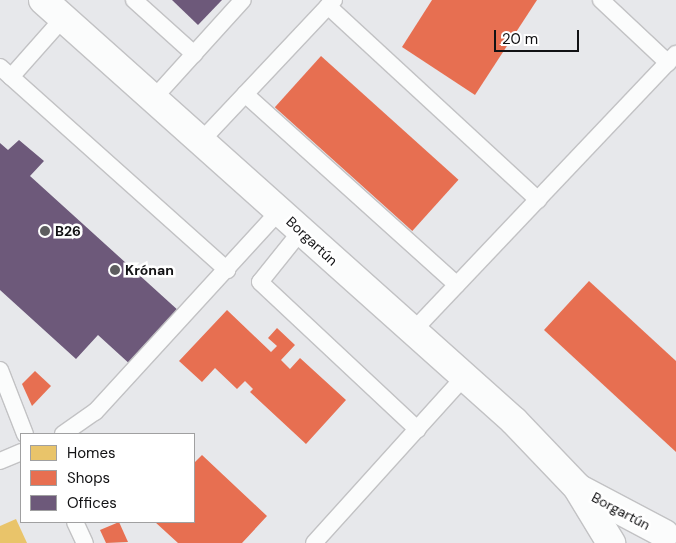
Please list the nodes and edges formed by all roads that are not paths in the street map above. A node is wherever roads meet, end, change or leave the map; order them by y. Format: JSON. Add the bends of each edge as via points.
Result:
{"nodes":[{"id":1,"x":42,"y":0,"type":"edge"},
{"id":2,"x":134,"y":0,"type":"edge"},
{"id":3,"x":244,"y":0,"type":"edge"},
{"id":4,"x":601,"y":0,"type":"edge"},
{"id":5,"x":331,"y":3,"type":"edge"},
{"id":6,"x":64,"y":17,"type":"junction"},
{"id":7,"x":194,"y":54,"type":"junction"},
{"id":8,"x":672,"y":58,"type":"edge"},
{"id":9,"x":5,"y":72,"type":"edge"},
{"id":10,"x":245,"y":94,"type":"junction"},
{"id":11,"x":154,"y":98,"type":"junction"},
{"id":12,"x":201,"y":141,"type":"junction"},
{"id":13,"x":538,"y":200,"type":"junction"},
{"id":14,"x":279,"y":210,"type":"junction"},
{"id":15,"x":301,"y":231,"type":"junction"},
{"id":16,"x":228,"y":270,"type":"junction"},
{"id":17,"x":457,"y":285,"type":"junction"},
{"id":18,"x":413,"y":331,"type":"junction"},
{"id":19,"x":0,"y":370,"type":"edge"},
{"id":20,"x":465,"y":376,"type":"junction"},
{"id":21,"x":418,"y":430,"type":"junction"},
{"id":22,"x":25,"y":433,"type":"edge"},
{"id":23,"x":64,"y":433,"type":"edge"},
{"id":24,"x":20,"y":452,"type":"edge"},
{"id":25,"x":0,"y":461,"type":"edge"},
{"id":26,"x":577,"y":487,"type":"junction"},
{"id":27,"x":75,"y":523,"type":"edge"},
{"id":28,"x":662,"y":537,"type":"edge"},
{"id":29,"x":85,"y":543,"type":"edge"},
{"id":30,"x":314,"y":543,"type":"edge"},
{"id":31,"x":611,"y":543,"type":"edge"}],
"edges":[{"from":1,"to":6,"type":"street","name":"Borgartún"},
{"from":2,"to":7,"type":"lane"},
{"from":3,"to":7,"type":"lane"},
{"from":4,"to":8,"type":"lane"},
{"from":5,"to":10,"type":"lane"},
{"from":5,"to":13,"type":"lane"},
{"from":6,"to":9,"type":"lane"},
{"from":6,"to":11,"type":"street","name":"Borgartún"},
{"from":7,"to":11,"type":"lane"},
{"from":8,"to":13,"type":"lane"},
{"from":9,"to":16,"type":"lane"},
{"from":10,"to":12,"type":"lane"},
{"from":10,"to":17,"type":"lane"},
{"from":11,"to":12,"type":"street","name":"Borgartún"},
{"from":12,"to":14,"type":"street","name":"Borgartún"},
{"from":13,"to":17,"type":"lane"},
{"from":14,"to":15,"type":"street","name":"Borgartún"},
{"from":14,"to":16,"type":"lane"},
{"from":15,"to":18,"type":"street","name":"Borgartún"},
{"from":15,"to":21,"type":"lane","via":[[260,282]]},
{"from":16,"to":23,"type":"lane","via":[[95,412]]},
{"from":17,"to":18,"type":"lane"},
{"from":18,"to":20,"type":"street","name":"Borgartún"},
{"from":19,"to":22,"type":"lane"},
{"from":20,"to":21,"type":"lane"},
{"from":20,"to":26,"type":"street","name":"Borgartún"},
{"from":21,"to":30,"type":"lane"},
{"from":24,"to":25,"type":"lane"},
{"from":26,"to":28,"type":"street","name":"Borgartún"},
{"from":26,"to":31,"type":"street","name":"Borgartún"},
{"from":27,"to":29,"type":"lane"}]}
